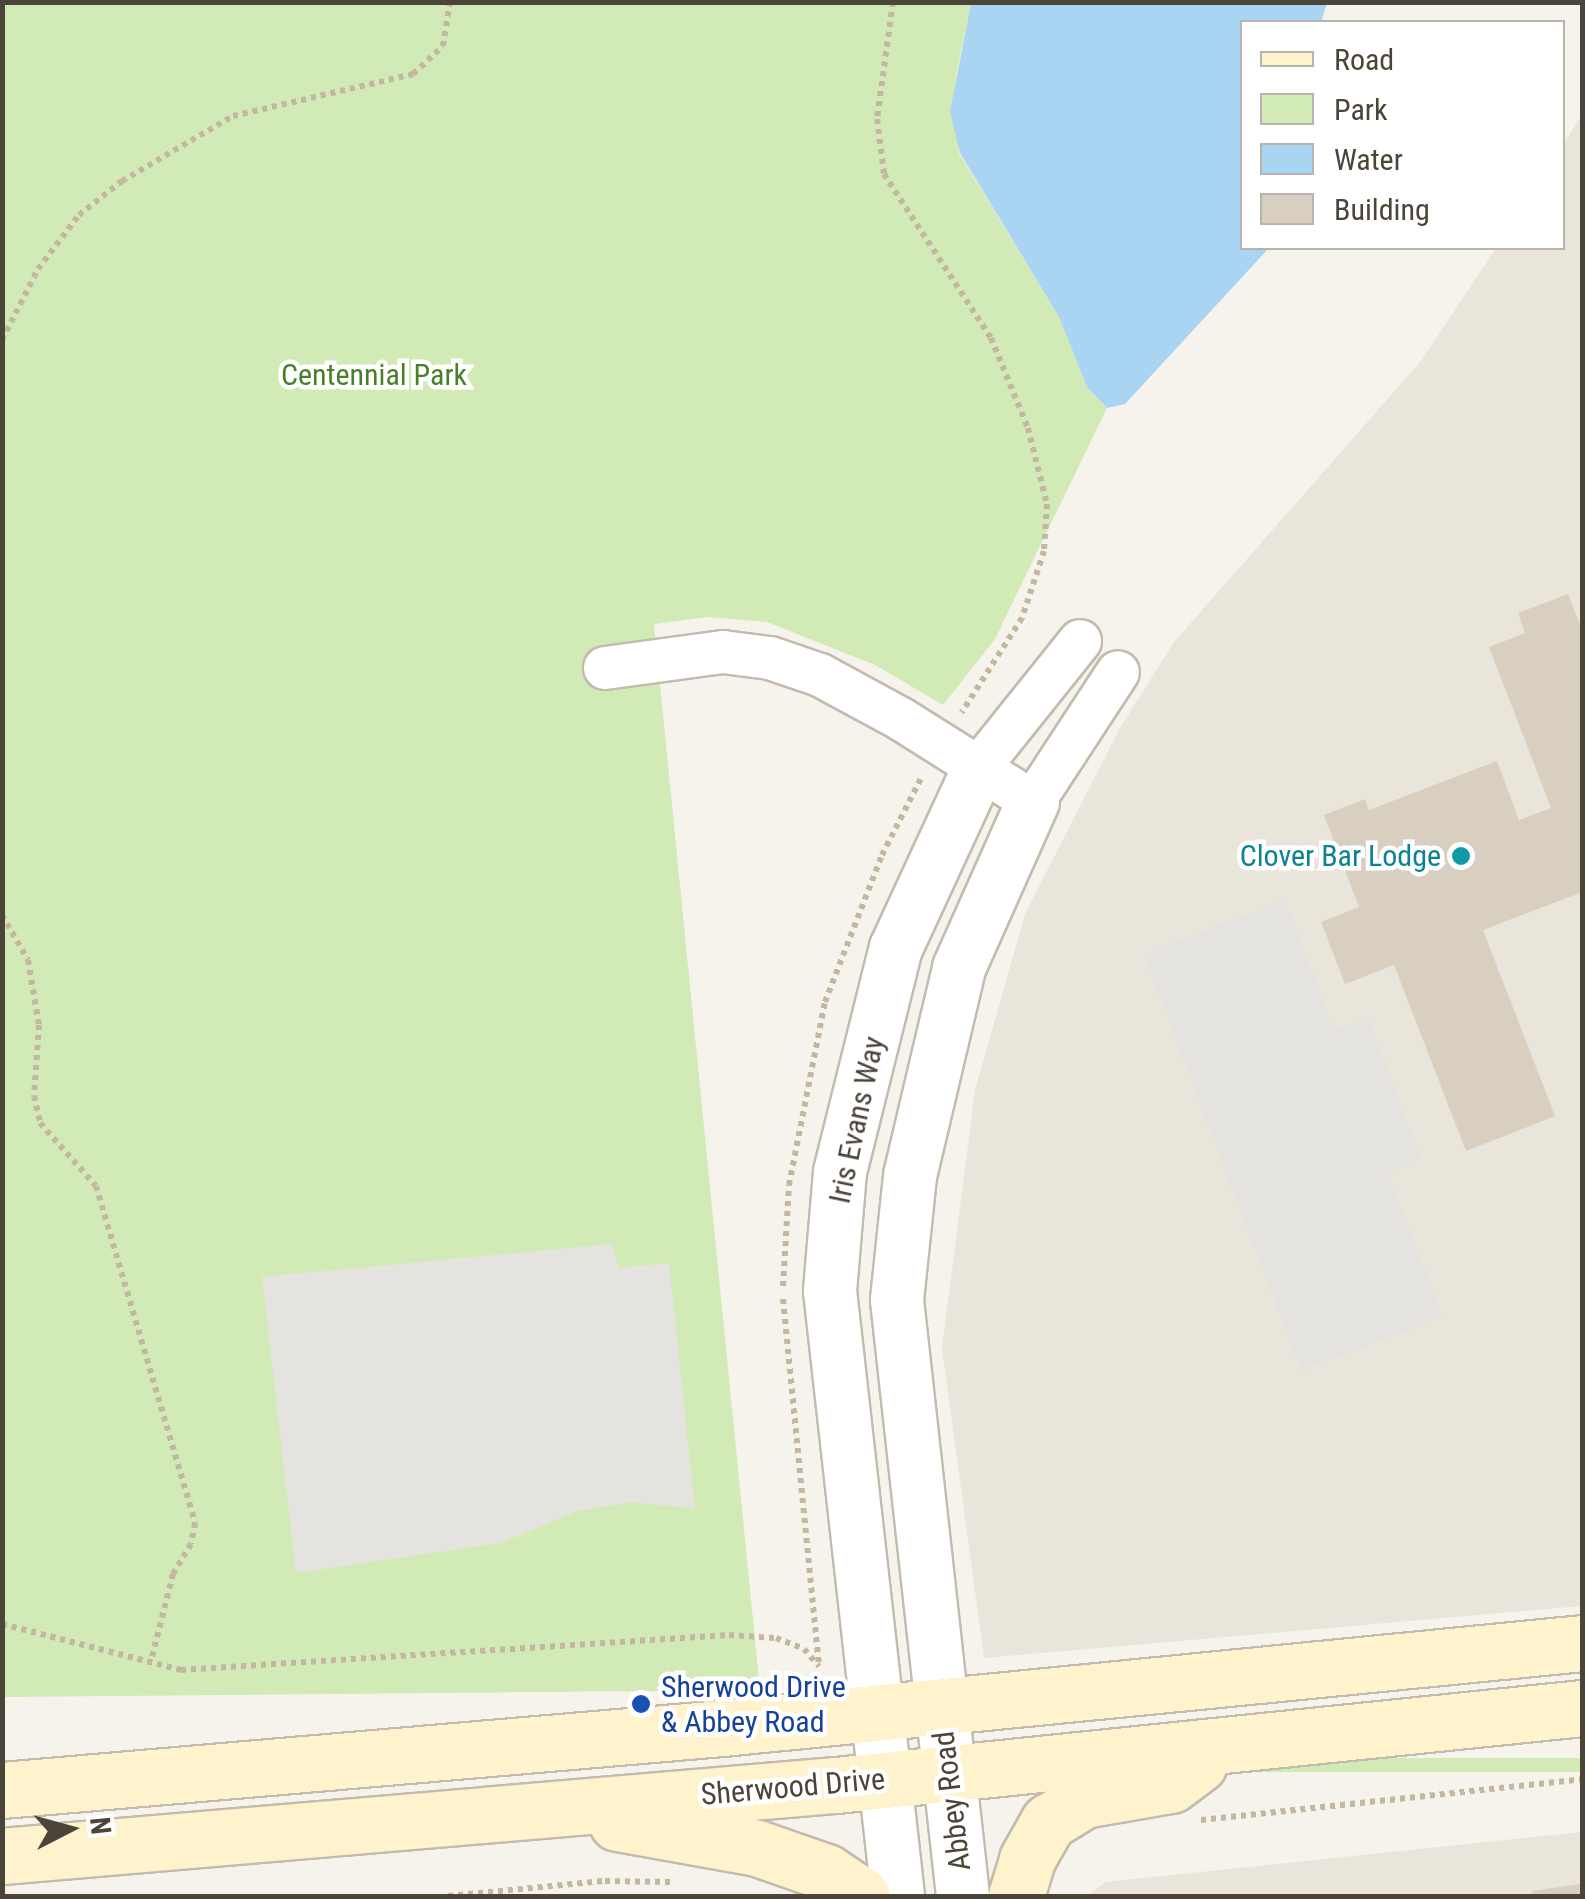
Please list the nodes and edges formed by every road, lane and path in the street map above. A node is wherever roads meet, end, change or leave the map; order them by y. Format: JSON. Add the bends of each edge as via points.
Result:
{"nodes":[{"id":1,"x":450,"y":2,"type":"edge"},
{"id":2,"x":893,"y":2,"type":"edge"},
{"id":3,"x":2,"y":340,"type":"edge"},
{"id":4,"x":1080,"y":641,"type":"dead end"},
{"id":5,"x":606,"y":668,"type":"dead end"},
{"id":6,"x":1118,"y":672,"type":"dead end"},
{"id":7,"x":962,"y":754,"type":"junction"},
{"id":8,"x":1033,"y":802,"type":"junction"},
{"id":9,"x":2,"y":915,"type":"edge"},
{"id":10,"x":2,"y":1624,"type":"edge"},
{"id":11,"x":1582,"y":1642,"type":"edge"},
{"id":12,"x":151,"y":1661,"type":"junction"},
{"id":13,"x":819,"y":1666,"type":"junction"},
{"id":14,"x":822,"y":1678,"type":"dead end"},
{"id":15,"x":941,"y":1706,"type":"junction"},
{"id":16,"x":1582,"y":1708,"type":"edge"},
{"id":17,"x":875,"y":1713,"type":"junction"},
{"id":18,"x":1227,"y":1743,"type":"junction"},
{"id":19,"x":949,"y":1771,"type":"junction"},
{"id":20,"x":1582,"y":1779,"type":"edge"},
{"id":21,"x":884,"y":1780,"type":"junction"},
{"id":22,"x":2,"y":1790,"type":"edge"},
{"id":23,"x":540,"y":1810,"type":"junction"},
{"id":24,"x":1188,"y":1822,"type":"dead end"},
{"id":25,"x":2,"y":1856,"type":"edge"},
{"id":26,"x":680,"y":1882,"type":"dead end"},
{"id":27,"x":448,"y":1896,"type":"edge"},
{"id":28,"x":862,"y":1896,"type":"edge"},
{"id":29,"x":898,"y":1896,"type":"edge"},
{"id":30,"x":963,"y":1896,"type":"edge"},
{"id":31,"x":1016,"y":1896,"type":"edge"}],
"edges":[{"from":1,"to":3,"type":"path","via":[[443,46],[412,74],[233,116],[122,180],[68,228],[38,269]]},
{"from":2,"to":7,"type":"path","via":[[877,120],[884,174],[991,338],[1028,428],[1047,504],[1044,552],[1022,618]]},
{"from":4,"to":7,"type":"street","name":"Iris Evans Way"},
{"from":5,"to":7,"type":"street","via":[[723,652],[770,658],[820,675]]},
{"from":6,"to":8,"type":"street","name":"Iris Evans Way"},
{"from":7,"to":8,"type":"street"},
{"from":7,"to":13,"type":"path","via":[[882,855],[825,1002],[788,1185],[784,1330]]},
{"from":7,"to":17,"type":"street","name":"Iris Evans Way","via":[[896,948],[840,1172],[830,1291]]},
{"from":8,"to":15,"type":"street","name":"Iris Evans Way","via":[[959,968],[910,1176],[904,1229],[897,1300]]},
{"from":9,"to":12,"type":"path","via":[[28,960],[40,1122],[96,1186],[194,1523]]},
{"from":10,"to":12,"type":"path"},
{"from":11,"to":15,"type":"main road"},
{"from":12,"to":13,"type":"path","via":[[216,1670],[498,1645],[729,1635],[776,1638],[804,1649]]},
{"from":13,"to":14,"type":"path"},
{"from":15,"to":17,"type":"main road"},
{"from":15,"to":19,"type":"street","name":"Abbey Road"},
{"from":16,"to":18,"type":"main road","name":"Sherwood Drive"},
{"from":17,"to":21,"type":"street"},
{"from":17,"to":22,"type":"main road"},
{"from":18,"to":19,"type":"main road","name":"Sherwood Drive"},
{"from":18,"to":31,"type":"main road","via":[[1171,1785],[1084,1800],[1048,1822]]},
{"from":19,"to":21,"type":"main road","name":"Sherwood Drive"},
{"from":19,"to":30,"type":"street","name":"Abbey Road"},
{"from":20,"to":24,"type":"path"},
{"from":21,"to":23,"type":"main road","name":"Sherwood Drive"},
{"from":21,"to":29,"type":"street"},
{"from":23,"to":25,"type":"main road","name":"Sherwood Drive"},
{"from":23,"to":28,"type":"main road","via":[[757,1848],[826,1872]]},
{"from":26,"to":27,"type":"path","via":[[606,1880]]}]}
